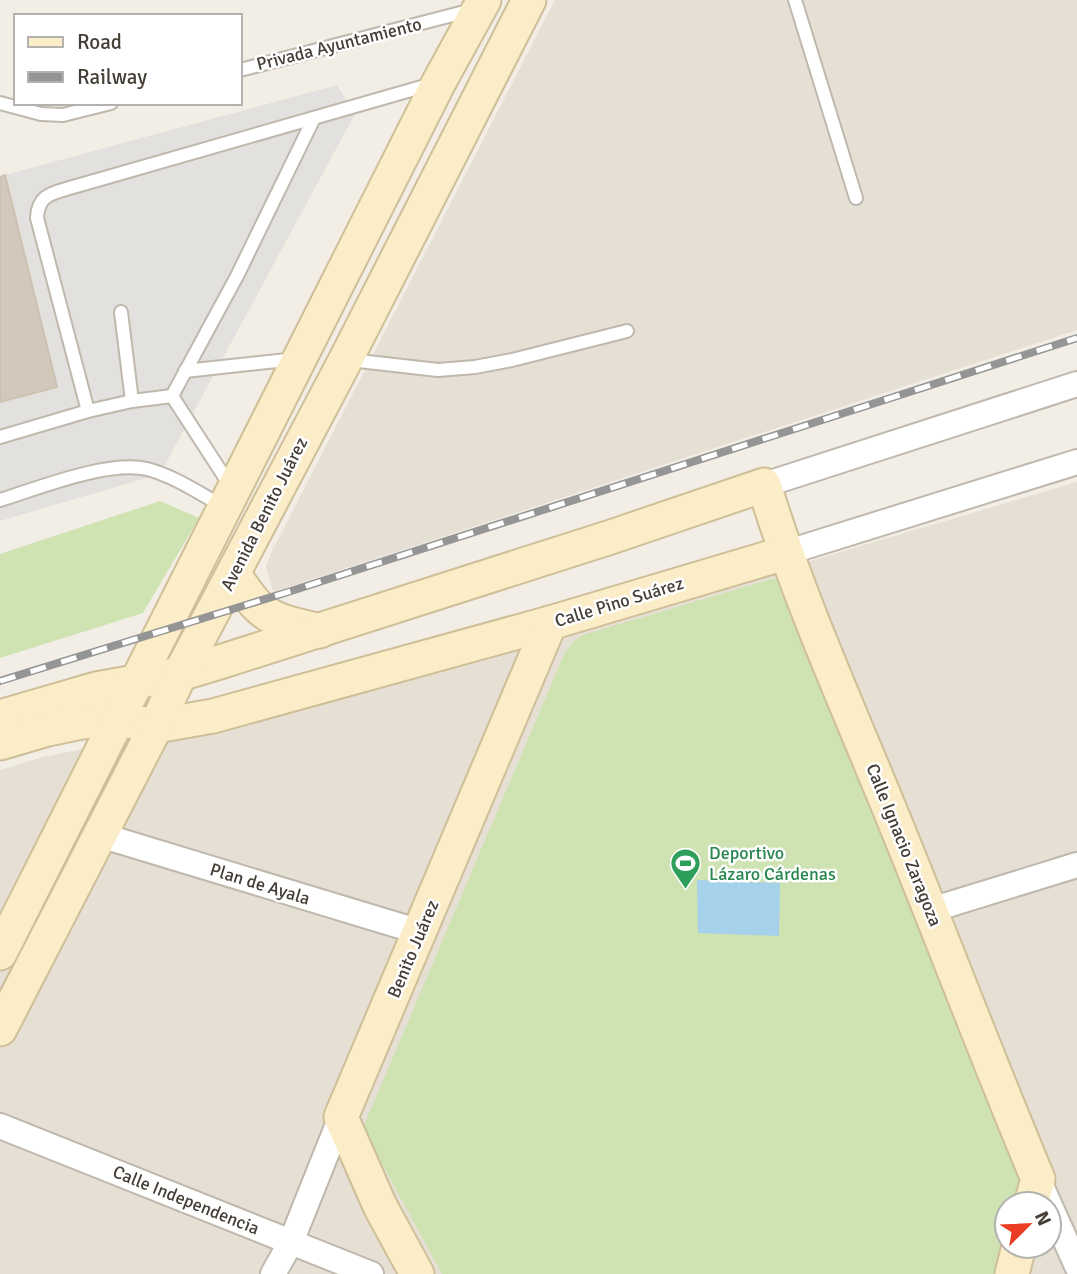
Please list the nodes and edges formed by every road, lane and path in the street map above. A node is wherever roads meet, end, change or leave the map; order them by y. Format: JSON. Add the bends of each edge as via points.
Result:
{"nodes":[{"id":1,"x":529,"y":0,"type":"edge"},
{"id":2,"x":795,"y":0,"type":"edge"},
{"id":3,"x":481,"y":4,"type":"edge"},
{"id":4,"x":242,"y":69,"type":"edge"},
{"id":5,"x":439,"y":82,"type":"junction"},
{"id":6,"x":0,"y":103,"type":"edge"},
{"id":7,"x":104,"y":105,"type":"edge"},
{"id":8,"x":314,"y":118,"type":"junction"},
{"id":9,"x":856,"y":198,"type":"dead end"},
{"id":10,"x":121,"y":312,"type":"dead end"},
{"id":11,"x":627,"y":331,"type":"dead end"},
{"id":12,"x":300,"y":359,"type":"junction"},
{"id":13,"x":346,"y":359,"type":"junction"},
{"id":14,"x":185,"y":371,"type":"junction"},
{"id":15,"x":1077,"y":384,"type":"edge"},
{"id":16,"x":172,"y":396,"type":"junction"},
{"id":17,"x":132,"y":401,"type":"junction"},
{"id":18,"x":88,"y":411,"type":"junction"},
{"id":19,"x":0,"y":437,"type":"edge"},
{"id":20,"x":1077,"y":462,"type":"edge"},
{"id":21,"x":764,"y":485,"type":"junction"},
{"id":22,"x":229,"y":499,"type":"junction"},
{"id":23,"x":0,"y":500,"type":"edge"},
{"id":24,"x":785,"y":553,"type":"junction"},
{"id":25,"x":234,"y":574,"type":"junction"},
{"id":26,"x":550,"y":623,"type":"junction"},
{"id":27,"x":320,"y":631,"type":"junction"},
{"id":28,"x":180,"y":674,"type":"junction"},
{"id":29,"x":138,"y":681,"type":"junction"},
{"id":30,"x":0,"y":717,"type":"edge"},
{"id":31,"x":117,"y":719,"type":"junction"},
{"id":32,"x":156,"y":726,"type":"junction"},
{"id":33,"x":0,"y":743,"type":"edge"},
{"id":34,"x":100,"y":835,"type":"junction"},
{"id":35,"x":1077,"y":865,"type":"edge"},
{"id":36,"x":931,"y":910,"type":"junction"},
{"id":37,"x":420,"y":932,"type":"junction"},
{"id":38,"x":0,"y":953,"type":"edge"},
{"id":39,"x":0,"y":1029,"type":"edge"},
{"id":40,"x":341,"y":1117,"type":"junction"},
{"id":41,"x":0,"y":1126,"type":"edge"},
{"id":42,"x":1033,"y":1190,"type":"edge"},
{"id":43,"x":1063,"y":1241,"type":"edge"},
{"id":44,"x":291,"y":1242,"type":"junction"},
{"id":45,"x":1077,"y":1264,"type":"edge"},
{"id":46,"x":273,"y":1274,"type":"edge"},
{"id":47,"x":371,"y":1274,"type":"edge"},
{"id":48,"x":417,"y":1274,"type":"edge"}],
"edges":[{"from":1,"to":13,"type":"main road","name":"Avenida Benito Juárez"},
{"from":2,"to":9,"type":"lane"},
{"from":3,"to":4,"type":"lane","name":"Privada Ayuntamiento"},
{"from":3,"to":5,"type":"main road"},
{"from":5,"to":8,"type":"lane"},
{"from":5,"to":12,"type":"main road"},
{"from":6,"to":7,"type":"lane","via":[[63,116]]},
{"from":8,"to":14,"type":"lane"},
{"from":8,"to":18,"type":"lane","via":[[43,198],[37,218]]},
{"from":10,"to":17,"type":"lane"},
{"from":11,"to":13,"type":"lane","via":[[475,367],[438,370]]},
{"from":12,"to":14,"type":"lane"},
{"from":12,"to":22,"type":"main road"},
{"from":13,"to":25,"type":"main road","name":"Avenida Benito Juárez"},
{"from":14,"to":16,"type":"lane"},
{"from":15,"to":21,"type":"street"},
{"from":16,"to":17,"type":"lane"},
{"from":16,"to":22,"type":"lane"},
{"from":17,"to":18,"type":"lane"},
{"from":18,"to":19,"type":"lane"},
{"from":20,"to":24,"type":"street","name":"Calle Pino Suárez"},
{"from":21,"to":24,"type":"main road","name":"Calle Ignacio Zaragoza"},
{"from":21,"to":27,"type":"main road"},
{"from":22,"to":23,"type":"lane","via":[[144,469],[123,467]]},
{"from":22,"to":29,"type":"main road"},
{"from":24,"to":26,"type":"main road","name":"Calle Pino Suárez"},
{"from":24,"to":36,"type":"main road","name":"Calle Ignacio Zaragoza"},
{"from":25,"to":27,"type":"main road","via":[[263,614]]},
{"from":25,"to":28,"type":"main road","name":"Avenida Benito Juárez"},
{"from":26,"to":32,"type":"main road","name":"Calle Pino Suárez","via":[[213,716]]},
{"from":26,"to":37,"type":"main road","name":"Benito Juárez"},
{"from":27,"to":28,"type":"main road"},
{"from":28,"to":29,"type":"main road"},
{"from":28,"to":32,"type":"main road","name":"Avenida Benito Juárez"},
{"from":29,"to":30,"type":"main road"},
{"from":29,"to":31,"type":"main road"},
{"from":31,"to":32,"type":"main road"},
{"from":31,"to":33,"type":"main road","via":[[59,726]]},
{"from":31,"to":38,"type":"main road"},
{"from":32,"to":34,"type":"main road","name":"Avenida Benito Juárez"},
{"from":34,"to":37,"type":"street","name":"Plan de Ayala"},
{"from":34,"to":39,"type":"main road","name":"Avenida Benito Juárez"},
{"from":35,"to":36,"type":"street"},
{"from":36,"to":42,"type":"main road","name":"Calle Ignacio Zaragoza"},
{"from":37,"to":40,"type":"main road","name":"Benito Juárez"},
{"from":40,"to":44,"type":"street","name":"Benito Juárez"},
{"from":40,"to":48,"type":"main road","via":[[380,1206]]},
{"from":41,"to":44,"type":"street","name":"Calle Independencia"},
{"from":43,"to":45,"type":"street","name":"Calle Ignacio Zaragoza"},
{"from":44,"to":46,"type":"street","name":"Benito Juárez"},
{"from":44,"to":47,"type":"street","name":"Calle Independencia"}]}
